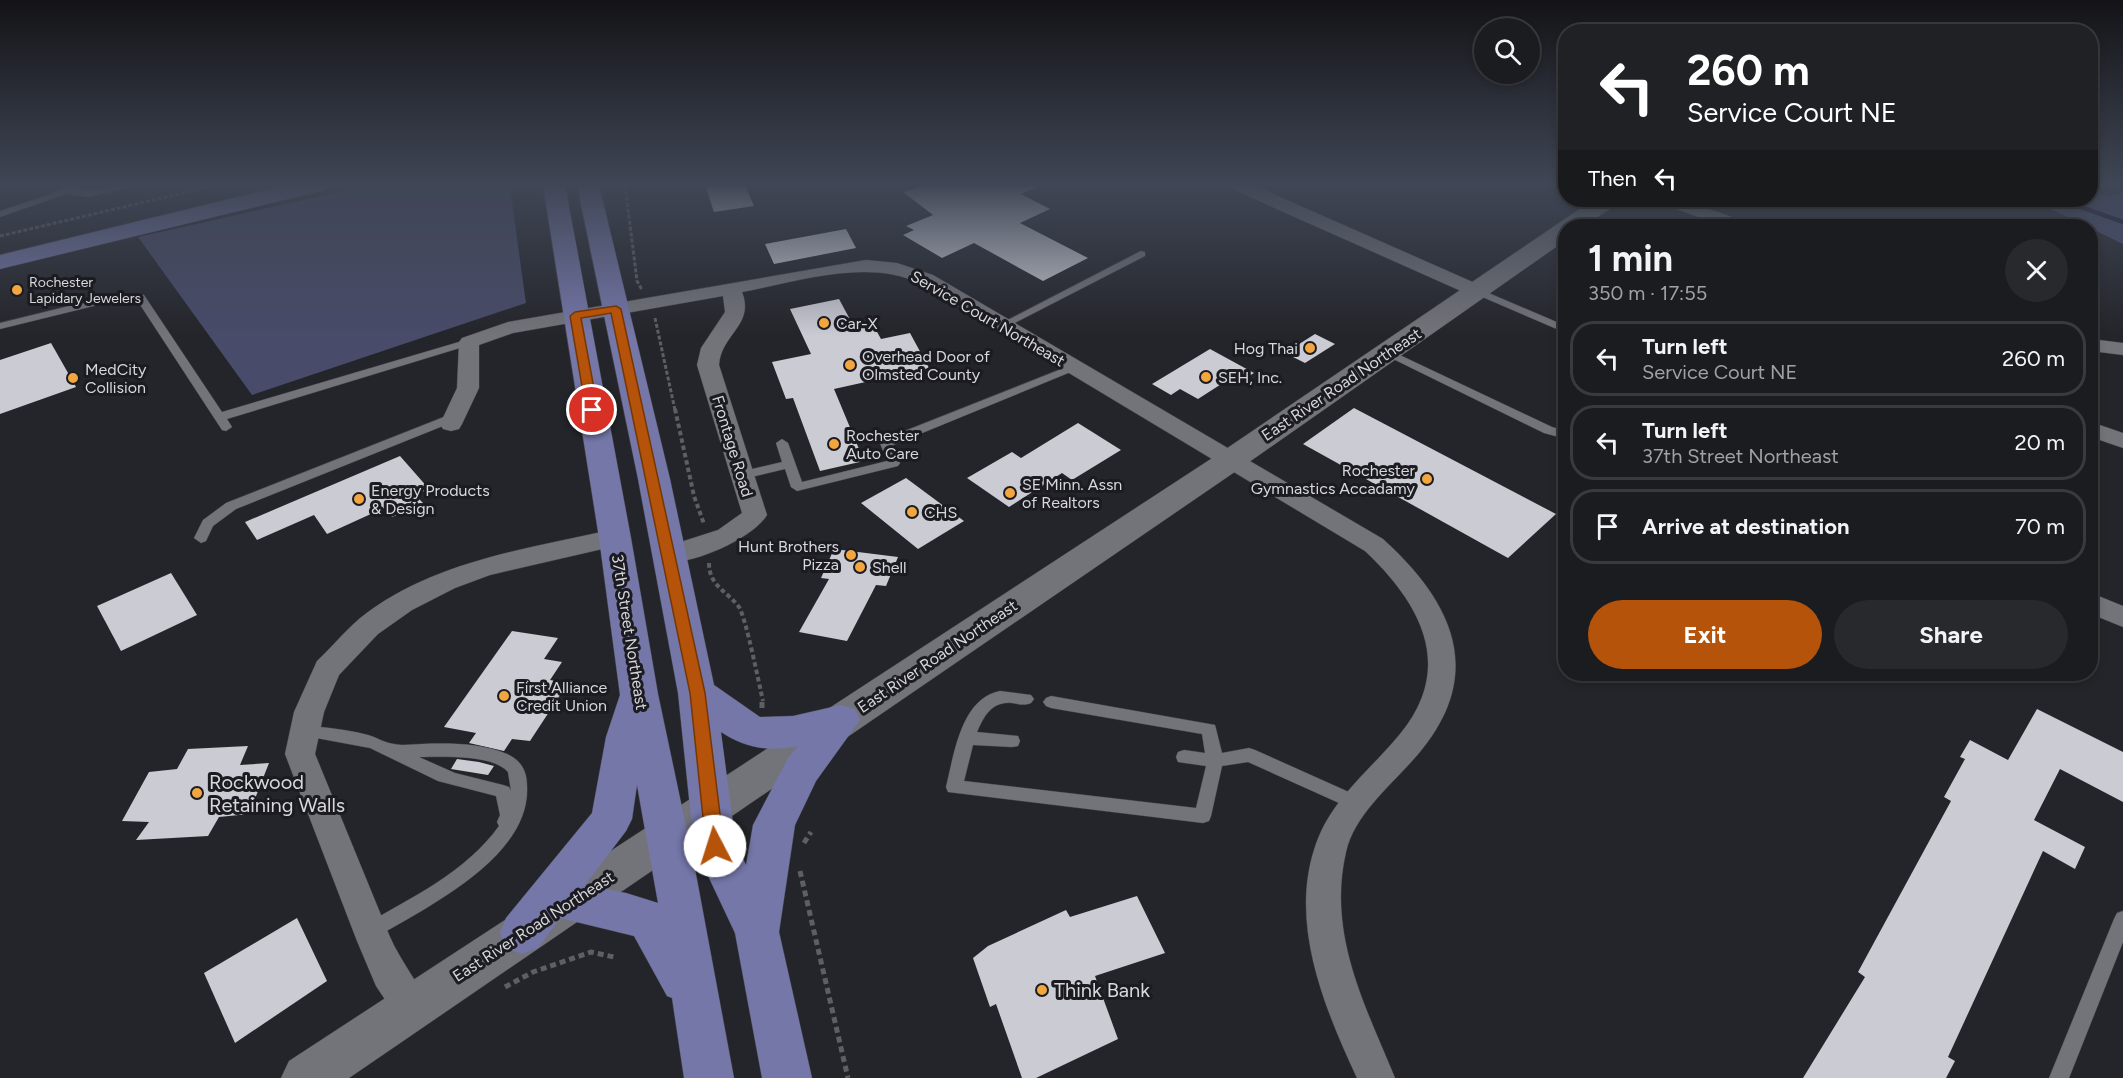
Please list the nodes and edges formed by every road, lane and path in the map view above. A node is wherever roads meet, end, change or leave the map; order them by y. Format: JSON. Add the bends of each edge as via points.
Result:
{"nodes":[{"id":1,"x":54,"y":235,"type":"edge"},
{"id":2,"x":89,"y":235,"type":"edge"},
{"id":3,"x":556,"y":235,"type":"edge"},
{"id":4,"x":562,"y":235,"type":"edge"},
{"id":5,"x":599,"y":235,"type":"edge"},
{"id":6,"x":601,"y":235,"type":"edge"},
{"id":7,"x":632,"y":235,"type":"edge"},
{"id":8,"x":1351,"y":235,"type":"edge"},
{"id":9,"x":1558,"y":236,"type":"edge"},
{"id":10,"x":601,"y":246,"type":"junction"},
{"id":11,"x":0,"y":248,"type":"edge"},
{"id":12,"x":1142,"y":254,"type":"dead end"},
{"id":13,"x":565,"y":257,"type":"junction"},
{"id":14,"x":0,"y":262,"type":"edge"},
{"id":15,"x":731,"y":290,"type":"junction"},
{"id":16,"x":1477,"y":291,"type":"junction"},
{"id":17,"x":649,"y":304,"type":"junction"},
{"id":18,"x":616,"y":309,"type":"junction"},
{"id":19,"x":575,"y":316,"type":"junction"},
{"id":20,"x":1003,"y":325,"type":"junction"},
{"id":21,"x":0,"y":326,"type":"edge"},
{"id":22,"x":1558,"y":326,"type":"edge"},
{"id":23,"x":469,"y":342,"type":"junction"},
{"id":24,"x":2098,"y":346,"type":"edge"},
{"id":25,"x":2123,"y":348,"type":"edge"},
{"id":26,"x":1388,"y":352,"type":"junction"},
{"id":27,"x":1074,"y":367,"type":"junction"},
{"id":28,"x":452,"y":421,"type":"joint"},
{"id":29,"x":2098,"y":432,"type":"edge"},
{"id":30,"x":1558,"y":433,"type":"edge"},
{"id":31,"x":2123,"y":441,"type":"edge"},
{"id":32,"x":782,"y":442,"type":"dead end"},
{"id":33,"x":1231,"y":460,"type":"junction"},
{"id":34,"x":789,"y":464,"type":"junction"},
{"id":35,"x":742,"y":475,"type":"junction"},
{"id":36,"x":201,"y":538,"type":"dead end"},
{"id":37,"x":615,"y":538,"type":"junction"},
{"id":38,"x":710,"y":542,"type":"junction"},
{"id":39,"x":668,"y":555,"type":"junction"},
{"id":40,"x":2098,"y":606,"type":"edge"},
{"id":41,"x":2123,"y":617,"type":"edge"},
{"id":42,"x":698,"y":693,"type":"junction"},
{"id":43,"x":639,"y":694,"type":"junction"},
{"id":44,"x":1026,"y":699,"type":"dead end"},
{"id":45,"x":1051,"y":702,"type":"dead end"},
{"id":46,"x":762,"y":709,"type":"dead end"},
{"id":47,"x":841,"y":720,"type":"junction"},
{"id":48,"x":306,"y":731,"type":"junction"},
{"id":49,"x":967,"y":738,"type":"junction"},
{"id":50,"x":1012,"y":741,"type":"dead end"},
{"id":51,"x":394,"y":751,"type":"junction"},
{"id":52,"x":1184,"y":757,"type":"dead end"},
{"id":53,"x":1215,"y":761,"type":"junction"},
{"id":54,"x":1354,"y":802,"type":"junction"},
{"id":55,"x":712,"y":807,"type":"junction"},
{"id":56,"x":811,"y":832,"type":"dead end"},
{"id":57,"x":499,"y":836,"type":"junction"},
{"id":58,"x":666,"y":838,"type":"junction"},
{"id":59,"x":802,"y":853,"type":"dead end"},
{"id":60,"x":801,"y":863,"type":"dead end"},
{"id":61,"x":570,"y":902,"type":"junction"},
{"id":62,"x":2123,"y":919,"type":"edge"},
{"id":63,"x":370,"y":931,"type":"junction"},
{"id":64,"x":757,"y":932,"type":"junction"},
{"id":65,"x":522,"y":933,"type":"junction"},
{"id":66,"x":614,"y":957,"type":"dead end"},
{"id":67,"x":501,"y":989,"type":"dead end"},
{"id":68,"x":696,"y":1005,"type":"junction"},
{"id":69,"x":411,"y":1007,"type":"junction"},
{"id":70,"x":306,"y":1078,"type":"edge"},
{"id":71,"x":709,"y":1078,"type":"edge"},
{"id":72,"x":787,"y":1078,"type":"edge"},
{"id":73,"x":848,"y":1078,"type":"edge"},
{"id":74,"x":1376,"y":1078,"type":"edge"},
{"id":75,"x":2059,"y":1078,"type":"edge"}],
"edges":[{"from":1,"to":11,"type":"main road"},
{"from":2,"to":14,"type":"main road"},
{"from":3,"to":13,"type":"main road"},
{"from":4,"to":13,"type":"main road","name":"37th Street Northeast"},
{"from":5,"to":10,"type":"main road"},
{"from":6,"to":10,"type":"main road"},
{"from":7,"to":17,"type":"path","via":[[638,281]]},
{"from":8,"to":16,"type":"street"},
{"from":9,"to":16,"type":"street","name":"East River Road Northeast"},
{"from":10,"to":18,"type":"main road"},
{"from":12,"to":20,"type":"lane"},
{"from":13,"to":19,"type":"main road","name":"37th Street Northeast"},
{"from":15,"to":17,"type":"street","name":"Service Court Northeast"},
{"from":15,"to":20,"type":"street","name":"Service Court Northeast","via":[[858,266],[893,267],[916,274]]},
{"from":15,"to":35,"type":"street","name":"Frontage Road","via":[[736,304],[734,316],[707,357]]},
{"from":16,"to":22,"type":"lane"},
{"from":16,"to":26,"type":"street","name":"East River Road Northeast"},
{"from":17,"to":18,"type":"street","name":"Service Court Northeast"},
{"from":17,"to":38,"type":"path","via":[[655,316],[694,496]]},
{"from":18,"to":19,"type":"street","name":"Service Court Northeast"},
{"from":18,"to":39,"type":"main road"},
{"from":19,"to":23,"type":"street","name":"Service Court Northeast","via":[[508,328]]},
{"from":19,"to":37,"type":"main road","name":"37th Street Northeast"},
{"from":20,"to":27,"type":"street","name":"Service Court Northeast"},
{"from":21,"to":23,"type":"lane","via":[[117,297],[140,297],[223,422]]},
{"from":23,"to":28,"type":"street","via":[[468,388]]},
{"from":24,"to":25,"type":"street"},
{"from":26,"to":30,"type":"lane"},
{"from":26,"to":33,"type":"street","name":"East River Road Northeast"},
{"from":27,"to":33,"type":"street","name":"Service Court Northeast"},
{"from":27,"to":34,"type":"lane","via":[[886,443],[894,464],[797,488]]},
{"from":28,"to":36,"type":"lane","via":[[231,506],[208,523]]},
{"from":29,"to":31,"type":"street"},
{"from":32,"to":34,"type":"lane"},
{"from":33,"to":47,"type":"street","name":"East River Road Northeast"},
{"from":33,"to":54,"type":"street","name":"Service Court Northeast","via":[[1374,545],[1393,561],[1433,619],[1442,643],[1441,688],[1431,713],[1413,740]]},
{"from":34,"to":35,"type":"lane"},
{"from":35,"to":38,"type":"street","name":"Frontage Road","via":[[754,515],[745,527]]},
{"from":37,"to":43,"type":"main road","name":"37th Street Northeast"},
{"from":37,"to":48,"type":"street","via":[[485,567],[402,603],[368,627],[327,669],[309,712]]},
{"from":38,"to":39,"type":"street","name":"Frontage Road"},
{"from":38,"to":46,"type":"path","via":[[708,572],[740,608]]},
{"from":39,"to":42,"type":"main road"},
{"from":40,"to":41,"type":"street"},
{"from":42,"to":47,"type":"main road","via":[[749,730],[761,734]]},
{"from":42,"to":55,"type":"main road"},
{"from":43,"to":58,"type":"main road","name":"37th Street Northeast"},
{"from":43,"to":65,"type":"main road","via":[[625,737],[611,819]]},
{"from":44,"to":49,"type":"lane","via":[[997,697],[980,709]]},
{"from":45,"to":53,"type":"lane","via":[[1209,729]]},
{"from":47,"to":55,"type":"street","name":"East River Road Northeast"},
{"from":47,"to":64,"type":"main road","via":[[802,770],[774,825]]},
{"from":48,"to":51,"type":"lane","via":[[371,742]]},
{"from":48,"to":63,"type":"street","via":[[300,754]]},
{"from":49,"to":50,"type":"lane"},
{"from":49,"to":53,"type":"lane","via":[[954,787],[1203,816]]},
{"from":51,"to":57,"type":"lane","via":[[430,771],[503,792],[508,814]]},
{"from":51,"to":57,"type":"lane","via":[[449,749],[502,759],[512,765],[518,773],[521,794],[514,817]]},
{"from":52,"to":53,"type":"lane"},
{"from":53,"to":54,"type":"lane","via":[[1249,755]]},
{"from":54,"to":74,"type":"street","name":"Service Court Northeast","via":[[1330,852],[1325,911],[1338,988]]},
{"from":55,"to":58,"type":"street","name":"East River Road Northeast"},
{"from":55,"to":64,"type":"main road","via":[[715,846]]},
{"from":56,"to":59,"type":"path"},
{"from":57,"to":63,"type":"lane","via":[[458,877]]},
{"from":58,"to":61,"type":"street","name":"East River Road Northeast"},
{"from":58,"to":68,"type":"main road","name":"37th Street Northeast"},
{"from":60,"to":73,"type":"path"},
{"from":61,"to":65,"type":"street","name":"East River Road Northeast"},
{"from":61,"to":68,"type":"main road","via":[[649,920]]},
{"from":62,"to":75,"type":"lane"},
{"from":63,"to":69,"type":"street","via":[[389,974]]},
{"from":64,"to":72,"type":"main road"},
{"from":65,"to":69,"type":"street","name":"East River Road Northeast"},
{"from":66,"to":67,"type":"path","via":[[591,952],[532,972]]},
{"from":68,"to":71,"type":"main road","name":"37th Street Northeast"},
{"from":69,"to":70,"type":"street","name":"East River Road Northeast"}]}
